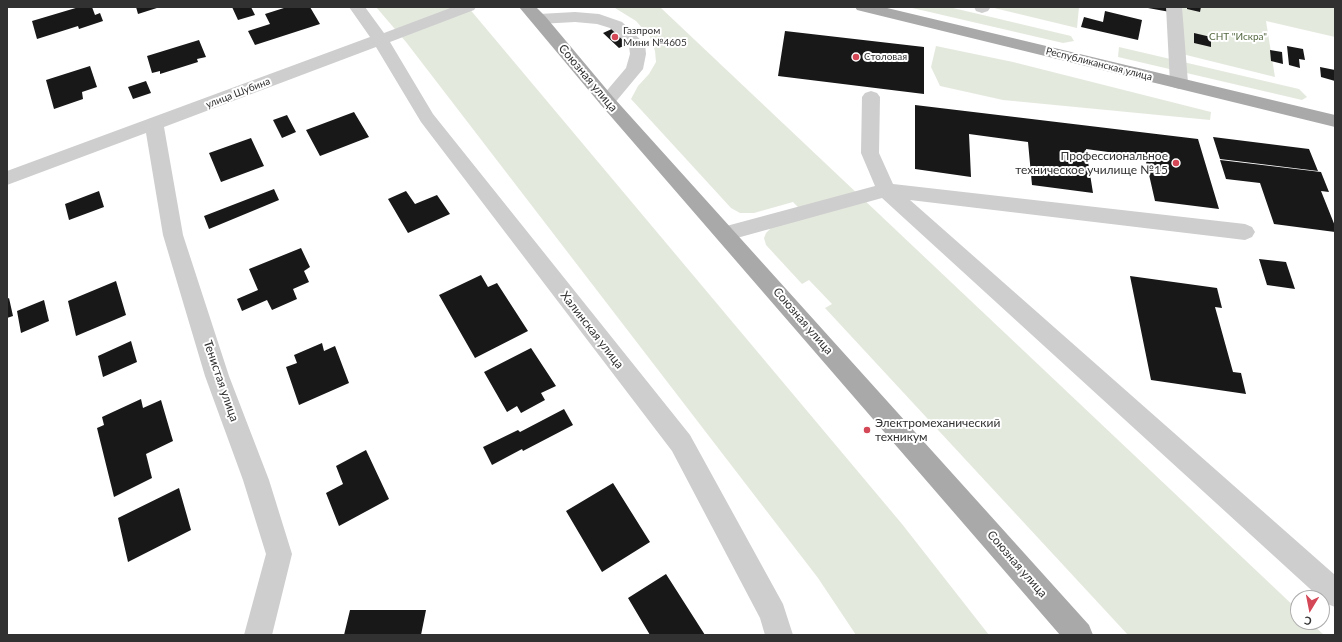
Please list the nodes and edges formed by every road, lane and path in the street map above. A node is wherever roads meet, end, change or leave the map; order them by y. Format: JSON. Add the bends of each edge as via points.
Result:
{"nodes":[{"id":1,"x":358,"y":7,"type":"edge"},
{"id":2,"x":468,"y":7,"type":"edge"},
{"id":3,"x":863,"y":7,"type":"edge"},
{"id":4,"x":1174,"y":7,"type":"edge"},
{"id":5,"x":533,"y":13,"type":"edge"},
{"id":6,"x":380,"y":39,"type":"junction"},
{"id":7,"x":1179,"y":83,"type":"junction"},
{"id":8,"x":871,"y":98,"type":"dead end"},
{"id":9,"x":607,"y":101,"type":"junction"},
{"id":10,"x":1335,"y":121,"type":"edge"},
{"id":11,"x":154,"y":124,"type":"junction"},
{"id":12,"x":7,"y":178,"type":"edge"},
{"id":13,"x":886,"y":190,"type":"junction"},
{"id":14,"x":1245,"y":232,"type":"dead end"},
{"id":15,"x":726,"y":233,"type":"junction"},
{"id":16,"x":1335,"y":593,"type":"edge"},
{"id":17,"x":258,"y":635,"type":"edge"},
{"id":18,"x":780,"y":635,"type":"edge"},
{"id":19,"x":1079,"y":635,"type":"edge"}],
"edges":[{"from":1,"to":6,"type":"street","name":"Халинская улица"},
{"from":2,"to":6,"type":"street","name":"улица Шубина"},
{"from":3,"to":7,"type":"main road","name":"Республиканская улица"},
{"from":4,"to":7,"type":"street"},
{"from":5,"to":9,"type":"main road","name":"Союзная улица"},
{"from":5,"to":9,"type":"street","via":[[599,19],[616,25],[636,44],[638,54],[634,69]]},
{"from":6,"to":11,"type":"street","name":"улица Шубина"},
{"from":6,"to":18,"type":"street","name":"Халинская улица","via":[[427,118],[681,443],[773,614]]},
{"from":7,"to":10,"type":"main road","name":"Республиканская улица"},
{"from":8,"to":13,"type":"street","via":[[870,154]]},
{"from":9,"to":15,"type":"main road","name":"Союзная улица"},
{"from":11,"to":12,"type":"street","name":"улица Шубина"},
{"from":11,"to":17,"type":"street","name":"Тенистая улица","via":[[173,235],[217,376],[256,480],[279,554]]},
{"from":13,"to":14,"type":"street"},
{"from":13,"to":15,"type":"street"},
{"from":13,"to":16,"type":"street"},
{"from":15,"to":19,"type":"main road","name":"Союзная улица"}]}
